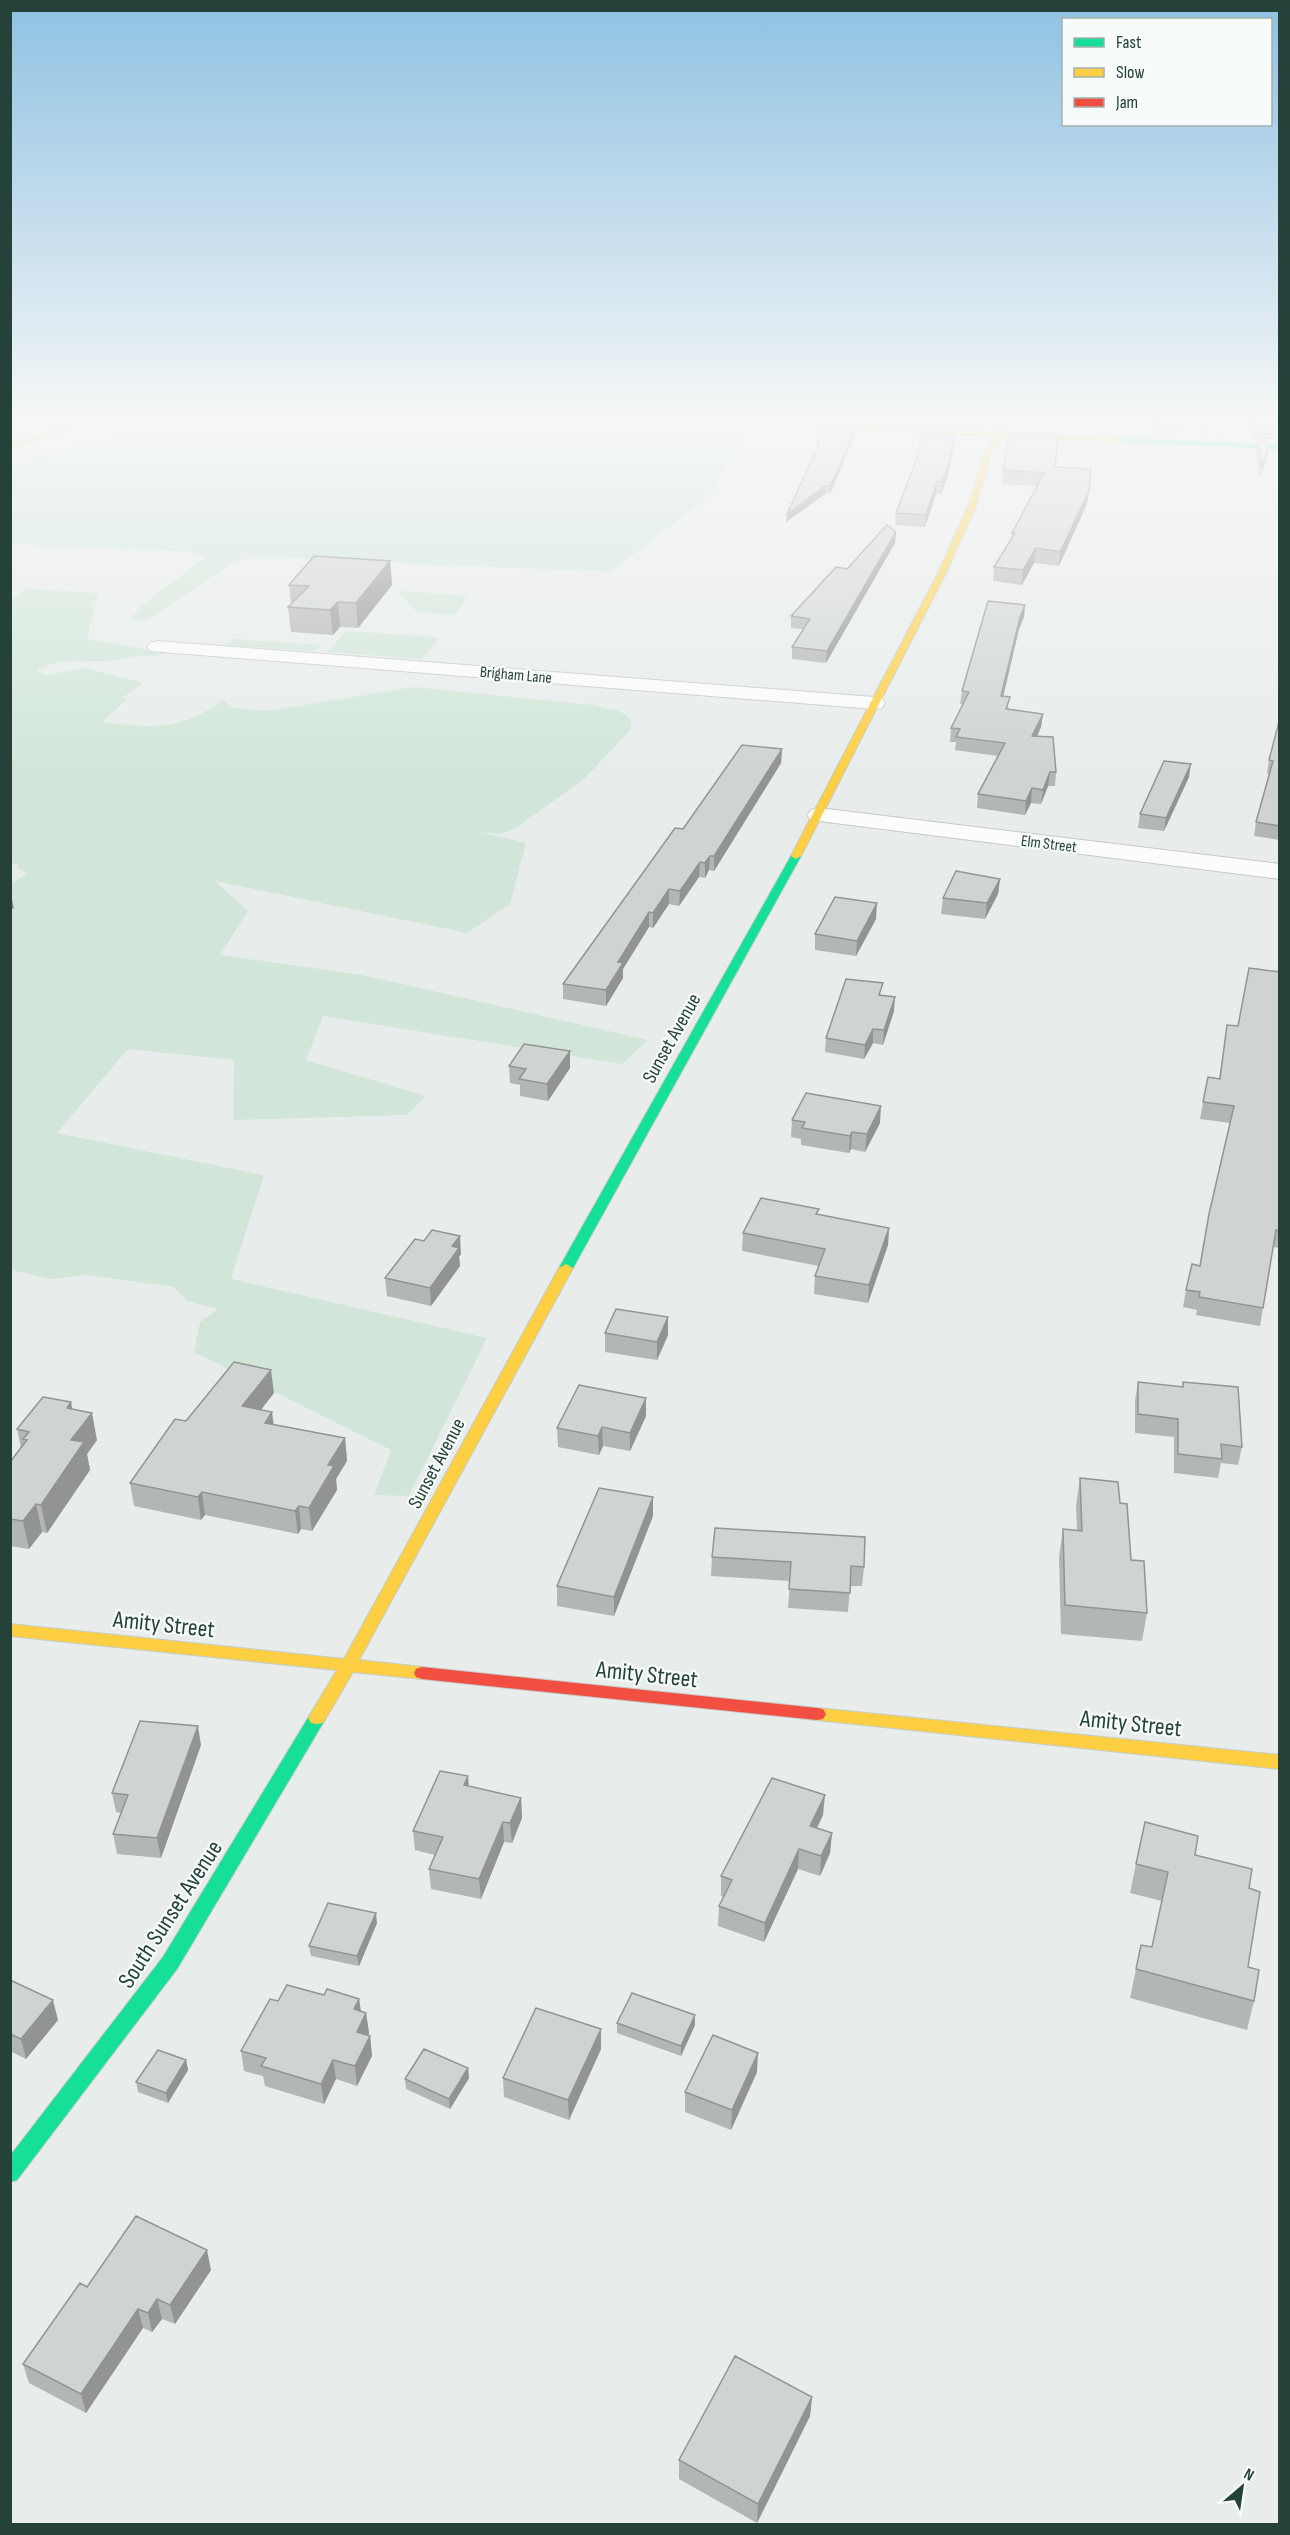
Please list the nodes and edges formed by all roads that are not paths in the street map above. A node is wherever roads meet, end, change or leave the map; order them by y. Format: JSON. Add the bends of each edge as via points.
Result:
{"nodes":[{"id":1,"x":958,"y":536,"type":"edge"},
{"id":2,"x":157,"y":647,"type":"dead end"},
{"id":3,"x":874,"y":703,"type":"junction"},
{"id":4,"x":819,"y":815,"type":"junction"},
{"id":5,"x":1280,"y":872,"type":"edge"},
{"id":6,"x":10,"y":1630,"type":"edge"},
{"id":7,"x":348,"y":1666,"type":"junction"},
{"id":8,"x":1280,"y":1762,"type":"edge"},
{"id":9,"x":10,"y":2174,"type":"edge"}],
"edges":[{"from":1,"to":3,"type":"street","name":"Sunset Avenue"},
{"from":2,"to":3,"type":"street","name":"Brigham Lane"},
{"from":3,"to":4,"type":"street","name":"Sunset Avenue"},
{"from":4,"to":5,"type":"street","name":"Elm Street"},
{"from":4,"to":7,"type":"street","name":"Sunset Avenue"},
{"from":6,"to":7,"type":"street","name":"Amity Street"},
{"from":7,"to":8,"type":"street","name":"Amity Street"},
{"from":7,"to":9,"type":"street","name":"South Sunset Avenue","via":[[170,1963]]}]}
